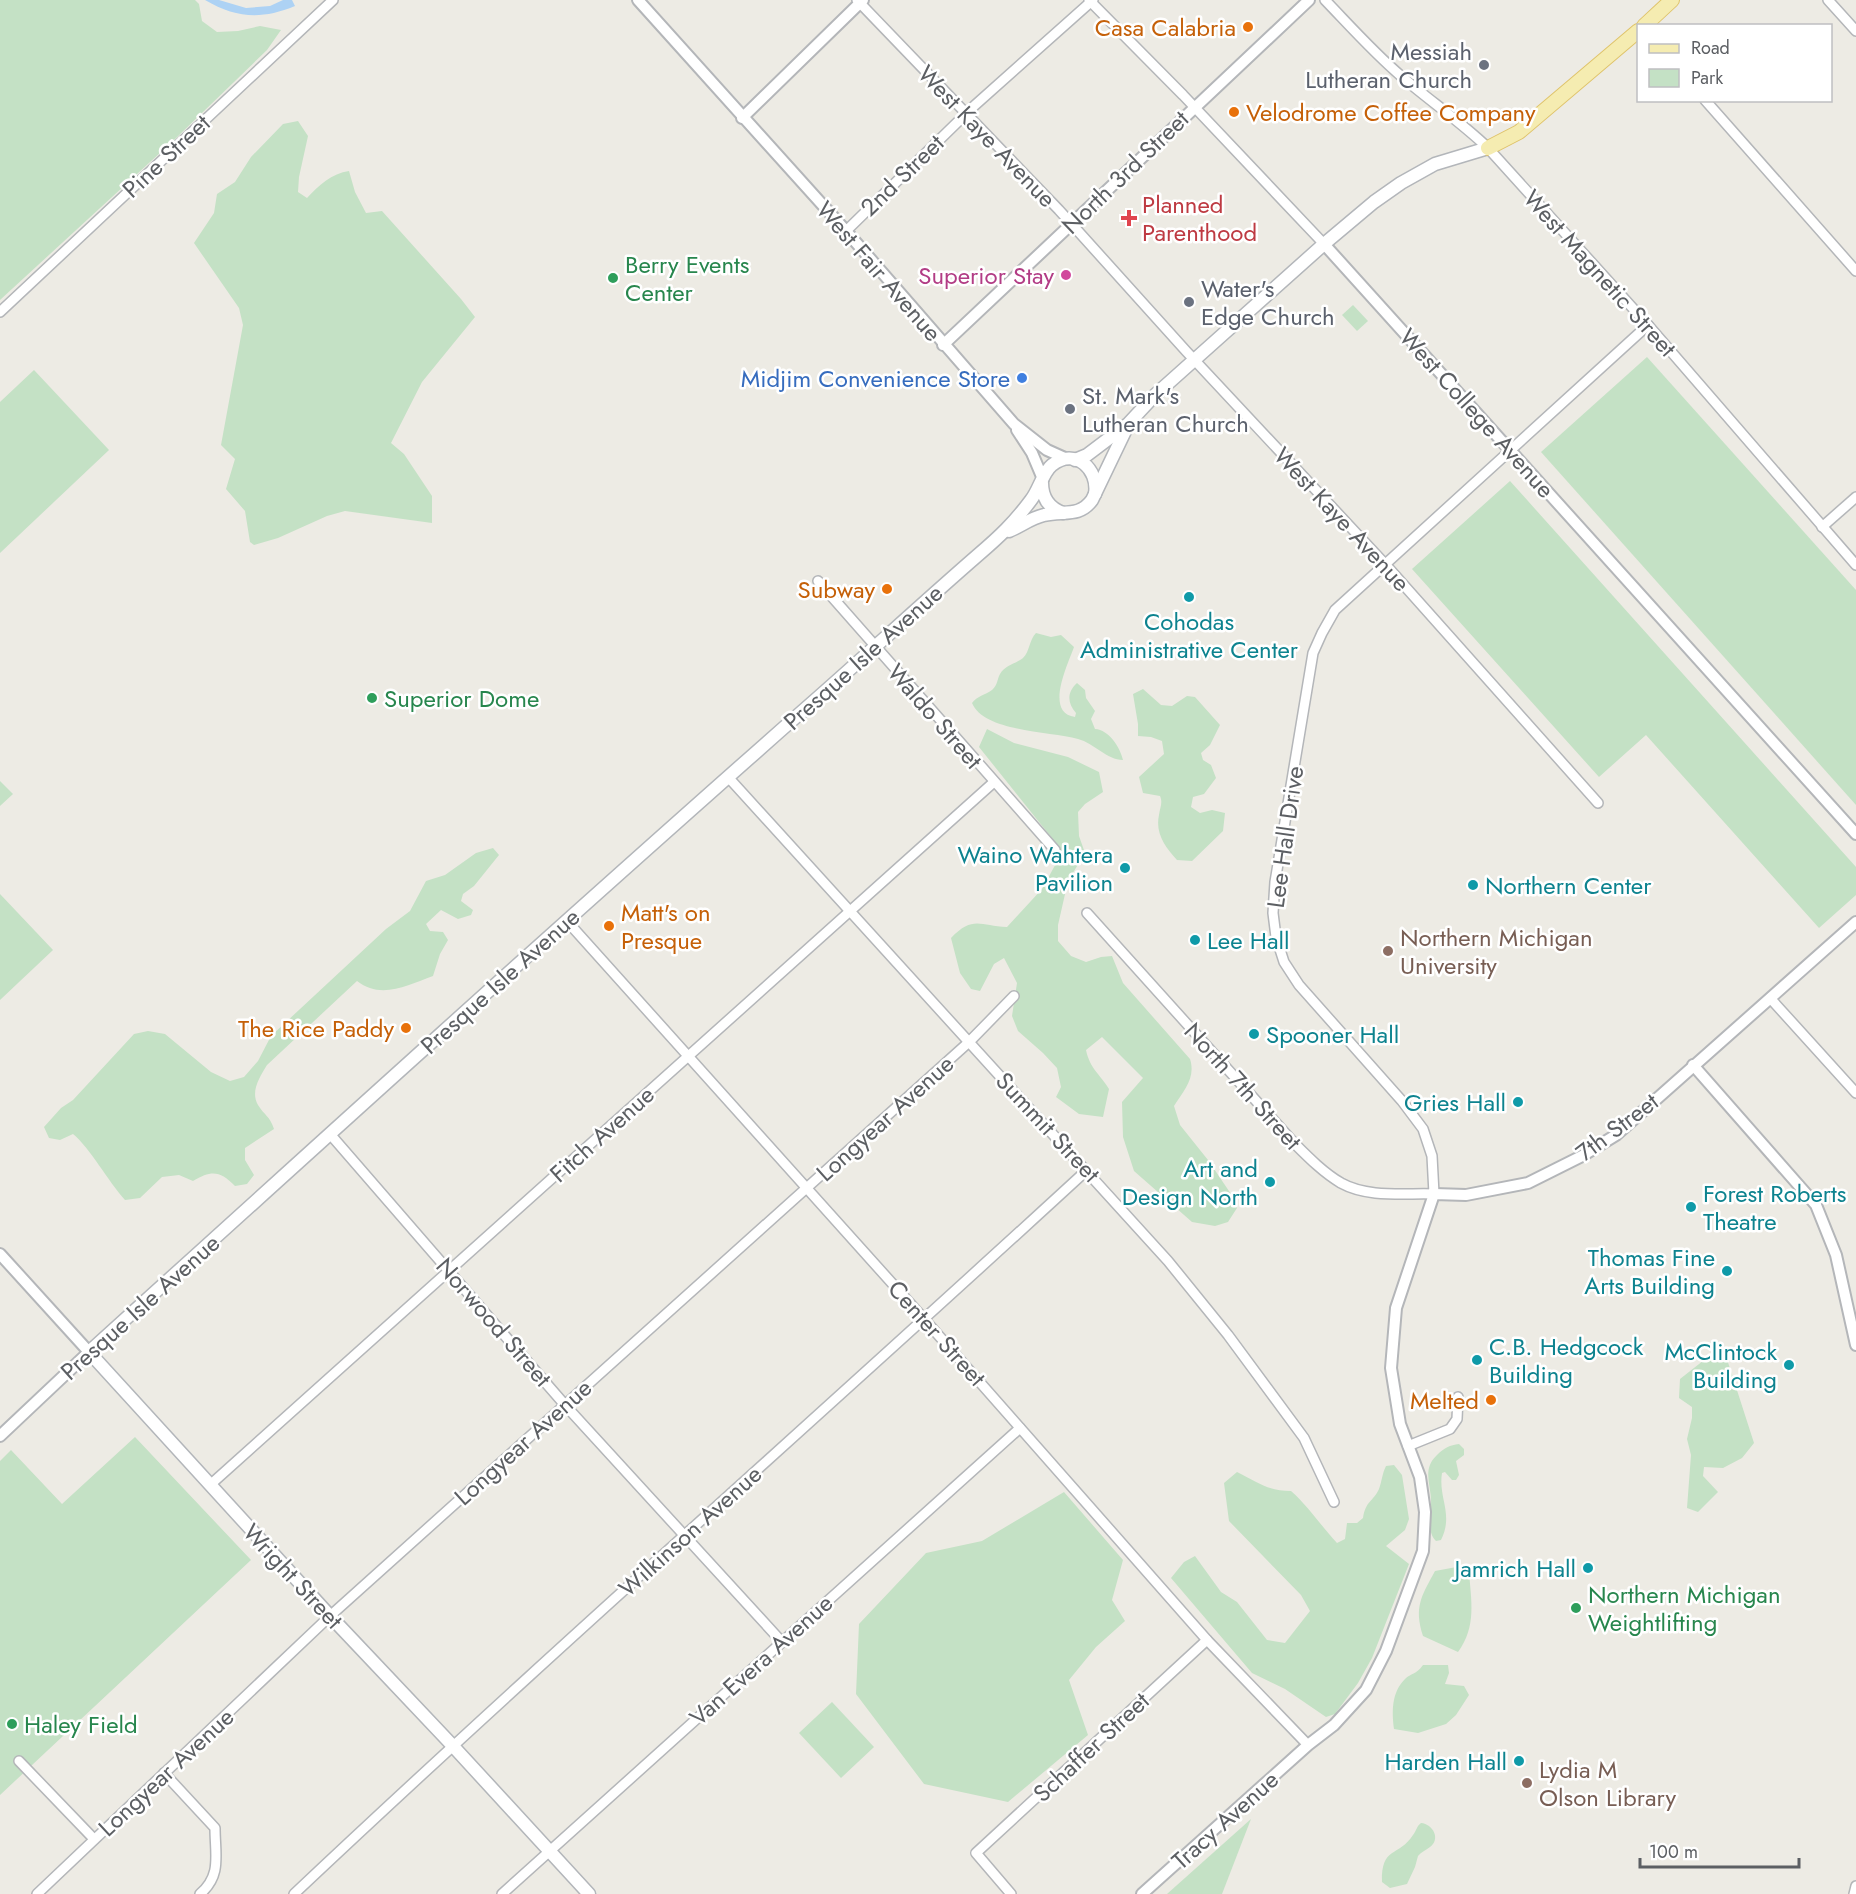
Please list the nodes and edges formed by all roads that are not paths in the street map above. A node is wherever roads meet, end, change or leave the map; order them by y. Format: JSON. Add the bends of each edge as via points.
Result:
{"nodes":[{"id":1,"x":333,"y":0,"type":"edge"},
{"id":2,"x":638,"y":0,"type":"edge"},
{"id":3,"x":1309,"y":0,"type":"edge"},
{"id":4,"x":1325,"y":0,"type":"edge"},
{"id":5,"x":1672,"y":0,"type":"edge"},
{"id":6,"x":1828,"y":0,"type":"edge"},
{"id":7,"x":860,"y":1,"type":"edge"},
{"id":8,"x":1091,"y":1,"type":"edge"},
{"id":9,"x":1646,"y":24,"type":"edge"},
{"id":10,"x":1637,"y":32,"type":"edge"},
{"id":11,"x":1856,"y":32,"type":"edge"},
{"id":12,"x":1707,"y":102,"type":"edge"},
{"id":13,"x":1194,"y":106,"type":"junction"},
{"id":14,"x":966,"y":114,"type":"junction"},
{"id":15,"x":742,"y":118,"type":"junction"},
{"id":16,"x":1488,"y":148,"type":"junction"},
{"id":17,"x":1071,"y":223,"type":"junction"},
{"id":18,"x":846,"y":231,"type":"junction"},
{"id":19,"x":1324,"y":244,"type":"junction"},
{"id":20,"x":1856,"y":271,"type":"edge"},
{"id":21,"x":0,"y":312,"type":"edge"},
{"id":22,"x":1648,"y":325,"type":"junction"},
{"id":23,"x":943,"y":345,"type":"junction"},
{"id":24,"x":1195,"y":361,"type":"junction"},
{"id":25,"x":1014,"y":424,"type":"junction"},
{"id":26,"x":1128,"y":424,"type":"junction"},
{"id":27,"x":1511,"y":449,"type":"junction"},
{"id":28,"x":1071,"y":459,"type":"junction"},
{"id":29,"x":1042,"y":481,"type":"junction"},
{"id":30,"x":1095,"y":494,"type":"junction"},
{"id":31,"x":1856,"y":497,"type":"edge"},
{"id":32,"x":1067,"y":513,"type":"junction"},
{"id":33,"x":1822,"y":527,"type":"junction"},
{"id":34,"x":1006,"y":532,"type":"junction"},
{"id":35,"x":1385,"y":564,"type":"junction"},
{"id":36,"x":1856,"y":565,"type":"edge"},
{"id":37,"x":818,"y":581,"type":"dead end"},
{"id":38,"x":875,"y":647,"type":"junction"},
{"id":39,"x":728,"y":777,"type":"junction"},
{"id":40,"x":994,"y":782,"type":"junction"},
{"id":41,"x":1598,"y":803,"type":"dead end"},
{"id":42,"x":1856,"y":834,"type":"edge"},
{"id":43,"x":1055,"y":850,"type":"dead end"},
{"id":44,"x":850,"y":911,"type":"junction"},
{"id":45,"x":1087,"y":913,"type":"dead end"},
{"id":46,"x":566,"y":920,"type":"junction"},
{"id":47,"x":1856,"y":922,"type":"edge"},
{"id":48,"x":1014,"y":996,"type":"dead end"},
{"id":49,"x":1770,"y":998,"type":"junction"},
{"id":50,"x":969,"y":1042,"type":"junction"},
{"id":51,"x":689,"y":1056,"type":"junction"},
{"id":52,"x":1693,"y":1065,"type":"junction"},
{"id":53,"x":1856,"y":1093,"type":"edge"},
{"id":54,"x":330,"y":1134,"type":"junction"},
{"id":55,"x":1087,"y":1170,"type":"junction"},
{"id":56,"x":807,"y":1188,"type":"junction"},
{"id":57,"x":1434,"y":1194,"type":"junction"},
{"id":58,"x":0,"y":1254,"type":"edge"},
{"id":59,"x":450,"y":1270,"type":"junction"},
{"id":60,"x":925,"y":1320,"type":"junction"},
{"id":61,"x":1856,"y":1342,"type":"edge"},
{"id":62,"x":89,"y":1352,"type":"junction"},
{"id":63,"x":1458,"y":1397,"type":"dead end"},
{"id":64,"x":565,"y":1404,"type":"junction"},
{"id":65,"x":1020,"y":1428,"type":"junction"},
{"id":66,"x":0,"y":1436,"type":"edge"},
{"id":67,"x":1408,"y":1446,"type":"junction"},
{"id":68,"x":210,"y":1485,"type":"junction"},
{"id":69,"x":1334,"y":1502,"type":"dead end"},
{"id":70,"x":684,"y":1536,"type":"junction"},
{"id":71,"x":330,"y":1616,"type":"junction"},
{"id":72,"x":1207,"y":1640,"type":"junction"},
{"id":73,"x":782,"y":1641,"type":"junction"},
{"id":74,"x":452,"y":1745,"type":"junction"},
{"id":75,"x":1308,"y":1745,"type":"junction"},
{"id":76,"x":19,"y":1761,"type":"dead end"},
{"id":77,"x":164,"y":1773,"type":"junction"},
{"id":78,"x":94,"y":1839,"type":"junction"},
{"id":79,"x":550,"y":1851,"type":"junction"},
{"id":80,"x":1856,"y":1886,"type":"edge"},
{"id":81,"x":37,"y":1894,"type":"edge"},
{"id":82,"x":200,"y":1894,"type":"edge"},
{"id":83,"x":294,"y":1894,"type":"edge"},
{"id":84,"x":502,"y":1894,"type":"edge"},
{"id":85,"x":589,"y":1894,"type":"edge"},
{"id":86,"x":1011,"y":1894,"type":"edge"},
{"id":87,"x":1142,"y":1894,"type":"edge"},
{"id":88,"x":1854,"y":1894,"type":"edge"}],
"edges":[{"from":1,"to":21,"type":"street","name":"Pine Street"},
{"from":2,"to":15,"type":"street","name":"West Fair Avenue"},
{"from":3,"to":13,"type":"street","name":"North 3rd Street"},
{"from":4,"to":16,"type":"street","name":"West Magnetic Street","via":[[1375,53]]},
{"from":5,"to":9,"type":"main road"},
{"from":6,"to":11,"type":"street"},
{"from":7,"to":14,"type":"street","name":"West Kaye Avenue"},
{"from":7,"to":15,"type":"street"},
{"from":8,"to":13,"type":"street","name":"West College Avenue"},
{"from":8,"to":14,"type":"street","name":"2nd Street"},
{"from":10,"to":16,"type":"main road","via":[[1519,132]]},
{"from":12,"to":20,"type":"street"},
{"from":13,"to":17,"type":"street","name":"North 3rd Street"},
{"from":13,"to":19,"type":"street","name":"West College Avenue"},
{"from":14,"to":17,"type":"street","name":"West Kaye Avenue"},
{"from":14,"to":18,"type":"street","name":"2nd Street"},
{"from":15,"to":18,"type":"street","name":"West Fair Avenue"},
{"from":16,"to":19,"type":"main road","name":"Presque Isle Avenue","via":[[1435,164],[1401,183]]},
{"from":16,"to":22,"type":"street","name":"West Magnetic Street"},
{"from":17,"to":23,"type":"street","name":"North 3rd Street"},
{"from":17,"to":24,"type":"street","name":"West Kaye Avenue"},
{"from":18,"to":23,"type":"street","name":"West Fair Avenue"},
{"from":19,"to":24,"type":"main road","name":"Presque Isle Avenue"},
{"from":19,"to":27,"type":"street","name":"West College Avenue"},
{"from":22,"to":27,"type":"street","name":"Lee Hall Drive"},
{"from":22,"to":33,"type":"street","name":"West Magnetic Street"},
{"from":23,"to":25,"type":"street","name":"West Fair Avenue"},
{"from":24,"to":26,"type":"main road","name":"Presque Isle Avenue"},
{"from":24,"to":35,"type":"street","name":"West Kaye Avenue"},
{"from":25,"to":28,"type":"street","name":"West Fair Avenue","via":[[1047,450]]},
{"from":25,"to":29,"type":"street","name":"West Fair Avenue","via":[[1032,453]]},
{"from":26,"to":28,"type":"main road","name":"Presque Isle Avenue","via":[[1087,455]]},
{"from":26,"to":30,"type":"main road","name":"Presque Isle Avenue"},
{"from":27,"to":35,"type":"street","name":"Lee Hall Drive"},
{"from":27,"to":42,"type":"street","name":"West College Avenue"},
{"from":28,"to":29,"type":"main road","name":"Presque Isle Avenue","via":[[1051,465]]},
{"from":28,"to":30,"type":"main road","name":"West Fair Avenue","via":[[1084,463],[1092,472]]},
{"from":29,"to":32,"type":"main road","name":"West Fair Avenue","via":[[1047,502]]},
{"from":29,"to":34,"type":"main road","name":"Presque Isle Avenue"},
{"from":30,"to":32,"type":"main road","name":"Presque Isle Avenue","via":[[1084,509]]},
{"from":31,"to":33,"type":"street"},
{"from":32,"to":34,"type":"main road","name":"Presque Isle Avenue","via":[[1045,514]]},
{"from":33,"to":36,"type":"street","name":"West Magnetic Street"},
{"from":34,"to":38,"type":"main road","name":"Presque Isle Avenue"},
{"from":35,"to":41,"type":"street","name":"West Kaye Avenue"},
{"from":35,"to":57,"type":"street","name":"Lee Hall Drive","via":[[1335,610],[1313,653],[1273,913],[1284,962],[1299,985],[1423,1130],[1432,1156]]},
{"from":37,"to":38,"type":"street","name":"Waldo Street"},
{"from":38,"to":39,"type":"main road","name":"Presque Isle Avenue"},
{"from":38,"to":40,"type":"street","name":"Waldo Street"},
{"from":39,"to":44,"type":"street","name":"Summit Street"},
{"from":39,"to":46,"type":"main road","name":"Presque Isle Avenue"},
{"from":40,"to":43,"type":"street","name":"Waldo Street"},
{"from":40,"to":44,"type":"street","name":"Fitch Avenue"},
{"from":44,"to":50,"type":"street","name":"Summit Street"},
{"from":44,"to":51,"type":"street","name":"Fitch Avenue"},
{"from":45,"to":57,"type":"street","name":"North 7th Street","via":[[1317,1166],[1343,1184],[1372,1192]]},
{"from":46,"to":51,"type":"street","name":"Center Street"},
{"from":46,"to":54,"type":"main road","name":"Presque Isle Avenue"},
{"from":47,"to":49,"type":"street"},
{"from":48,"to":50,"type":"street","name":"Longyear Avenue"},
{"from":49,"to":52,"type":"street","name":"7th Street"},
{"from":49,"to":53,"type":"street"},
{"from":50,"to":55,"type":"street","name":"Summit Street"},
{"from":50,"to":56,"type":"street","name":"Longyear Avenue"},
{"from":51,"to":56,"type":"street","name":"Center Street"},
{"from":51,"to":59,"type":"street","name":"Fitch Avenue"},
{"from":52,"to":57,"type":"street","name":"7th Street","via":[[1616,1135],[1528,1183],[1466,1195]]},
{"from":52,"to":61,"type":"street","via":[[1816,1206],[1836,1255]]},
{"from":54,"to":59,"type":"street","name":"Norwood Street"},
{"from":54,"to":62,"type":"main road","name":"Presque Isle Avenue"},
{"from":55,"to":60,"type":"street","name":"Wilkinson Avenue"},
{"from":55,"to":69,"type":"street","name":"Summit Street","via":[[1228,1335],[1303,1437]]},
{"from":56,"to":60,"type":"street","name":"Center Street"},
{"from":56,"to":64,"type":"street","name":"Longyear Avenue"},
{"from":57,"to":67,"type":"street","name":"Tracy Avenue","via":[[1396,1308],[1391,1368],[1400,1424]]},
{"from":58,"to":62,"type":"street","name":"Wright Street"},
{"from":59,"to":64,"type":"street","name":"Norwood Street"},
{"from":59,"to":68,"type":"street","name":"Fitch Avenue"},
{"from":60,"to":65,"type":"street","name":"Center Street"},
{"from":60,"to":70,"type":"street","name":"Wilkinson Avenue"},
{"from":62,"to":66,"type":"street","name":"Presque Isle Avenue"},
{"from":62,"to":68,"type":"main road","name":"Wright Street"},
{"from":63,"to":67,"type":"street","via":[[1457,1419],[1450,1429]]},
{"from":64,"to":70,"type":"street","name":"Norwood Street"},
{"from":64,"to":71,"type":"street","name":"Longyear Avenue"},
{"from":65,"to":72,"type":"street","name":"Center Street"},
{"from":65,"to":73,"type":"street","name":"Van Evera Avenue"},
{"from":67,"to":75,"type":"street","name":"Tracy Avenue","via":[[1420,1477],[1425,1512],[1423,1551],[1386,1651],[1366,1690],[1334,1725]]},
{"from":68,"to":71,"type":"main road","name":"Wright Street"},
{"from":70,"to":73,"type":"street","name":"Norwood Street"},
{"from":70,"to":74,"type":"street","name":"Wilkinson Avenue"},
{"from":71,"to":74,"type":"main road","name":"Wright Street"},
{"from":71,"to":77,"type":"street","name":"Longyear Avenue"},
{"from":72,"to":75,"type":"street","name":"Center Street"},
{"from":72,"to":86,"type":"street","name":"Schaffer Street","via":[[976,1853]]},
{"from":73,"to":79,"type":"street","name":"Van Evera Avenue"},
{"from":74,"to":79,"type":"main road","name":"Wright Street"},
{"from":74,"to":83,"type":"street","name":"Wilkinson Avenue"},
{"from":75,"to":87,"type":"street","name":"Tracy Avenue"},
{"from":76,"to":78,"type":"street"},
{"from":77,"to":78,"type":"street","name":"Longyear Avenue"},
{"from":77,"to":82,"type":"street","via":[[215,1828],[215,1875]]},
{"from":78,"to":81,"type":"street","name":"Longyear Avenue"},
{"from":79,"to":84,"type":"street","name":"Van Evera Avenue"},
{"from":79,"to":85,"type":"main road","name":"Wright Street"},
{"from":80,"to":88,"type":"street"}]}
